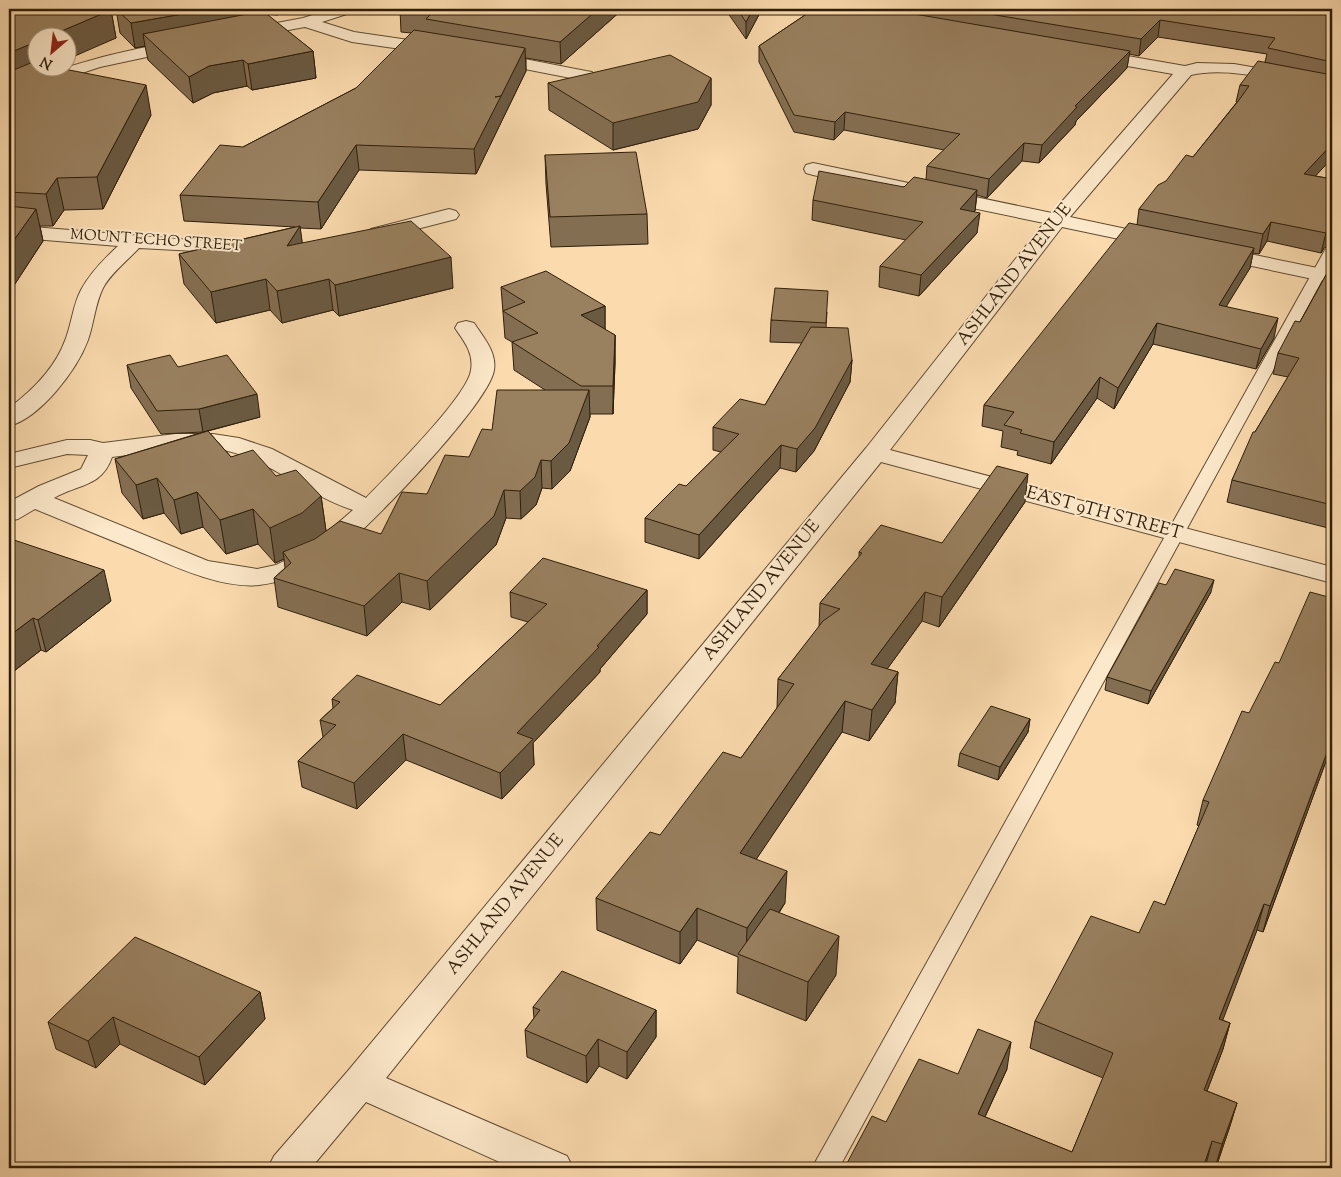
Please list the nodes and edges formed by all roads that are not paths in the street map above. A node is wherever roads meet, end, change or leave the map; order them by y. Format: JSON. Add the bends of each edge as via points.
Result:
{"nodes":[{"id":1,"x":347,"y":9,"type":"edge"},
{"id":2,"x":306,"y":22,"type":"junction"},
{"id":3,"x":230,"y":36,"type":"edge"},
{"id":4,"x":202,"y":42,"type":"edge"},
{"id":5,"x":454,"y":51,"type":"edge"},
{"id":6,"x":1079,"y":53,"type":"edge"},
{"id":7,"x":473,"y":54,"type":"edge"},
{"id":8,"x":1185,"y":71,"type":"junction"},
{"id":9,"x":586,"y":76,"type":"edge"},
{"id":10,"x":1332,"y":86,"type":"edge"},
{"id":11,"x":9,"y":97,"type":"edge"},
{"id":12,"x":813,"y":168,"type":"dead end"},
{"id":13,"x":449,"y":215,"type":"dead end"},
{"id":14,"x":1057,"y":220,"type":"junction"},
{"id":15,"x":9,"y":231,"type":"edge"},
{"id":16,"x":364,"y":236,"type":"edge"},
{"id":17,"x":133,"y":242,"type":"junction"},
{"id":18,"x":268,"y":248,"type":"edge"},
{"id":19,"x":1332,"y":250,"type":"edge"},
{"id":20,"x":1325,"y":276,"type":"edge"},
{"id":21,"x":466,"y":328,"type":"dead end"},
{"id":22,"x":9,"y":419,"type":"edge"},
{"id":23,"x":102,"y":451,"type":"junction"},
{"id":24,"x":875,"y":453,"type":"junction"},
{"id":25,"x":9,"y":461,"type":"edge"},
{"id":26,"x":33,"y":499,"type":"junction"},
{"id":27,"x":371,"y":508,"type":"junction"},
{"id":28,"x":9,"y":513,"type":"edge"},
{"id":29,"x":1176,"y":534,"type":"junction"},
{"id":30,"x":1332,"y":575,"type":"edge"},
{"id":31,"x":360,"y":1083,"type":"junction"},
{"id":32,"x":288,"y":1168,"type":"edge"},
{"id":33,"x":552,"y":1168,"type":"edge"},
{"id":34,"x":825,"y":1168,"type":"edge"}],
"edges":[{"from":1,"to":2,"type":"street"},
{"from":2,"to":3,"type":"street"},
{"from":2,"to":5,"type":"street","via":[[352,37]]},
{"from":4,"to":11,"type":"street","via":[[95,62],[53,76]]},
{"from":6,"to":8,"type":"street"},
{"from":7,"to":9,"type":"street"},
{"from":8,"to":10,"type":"street","via":[[1217,67]]},
{"from":8,"to":14,"type":"street","name":"ASHLAND AVENUE"},
{"from":12,"to":14,"type":"street"},
{"from":13,"to":16,"type":"street"},
{"from":14,"to":20,"type":"street"},
{"from":14,"to":24,"type":"street","name":"ASHLAND AVENUE"},
{"from":15,"to":17,"type":"street","name":"MOUNT ECHO STREET"},
{"from":17,"to":18,"type":"street","name":"MOUNT ECHO STREET"},
{"from":17,"to":22,"type":"street","via":[[91,291],[76,342],[63,367],[50,384]]},
{"from":19,"to":20,"type":"lane"},
{"from":20,"to":29,"type":"lane"},
{"from":21,"to":27,"type":"street","via":[[481,350],[483,370],[476,387],[429,446]]},
{"from":23,"to":25,"type":"street","via":[[91,446],[72,445]]},
{"from":23,"to":26,"type":"street","via":[[96,468],[90,474]]},
{"from":23,"to":27,"type":"street","via":[[182,442],[218,442],[245,447],[336,495]]},
{"from":24,"to":29,"type":"street","name":"EAST 9TH STREET"},
{"from":24,"to":31,"type":"street","name":"ASHLAND AVENUE"},
{"from":26,"to":27,"type":"street","via":[[199,566],[256,577],[284,572],[316,554]]},
{"from":26,"to":28,"type":"street"},
{"from":29,"to":30,"type":"street","name":"EAST 9TH STREET"},
{"from":29,"to":34,"type":"lane"},
{"from":31,"to":32,"type":"street","name":"ASHLAND AVENUE"},
{"from":31,"to":33,"type":"street"}]}
